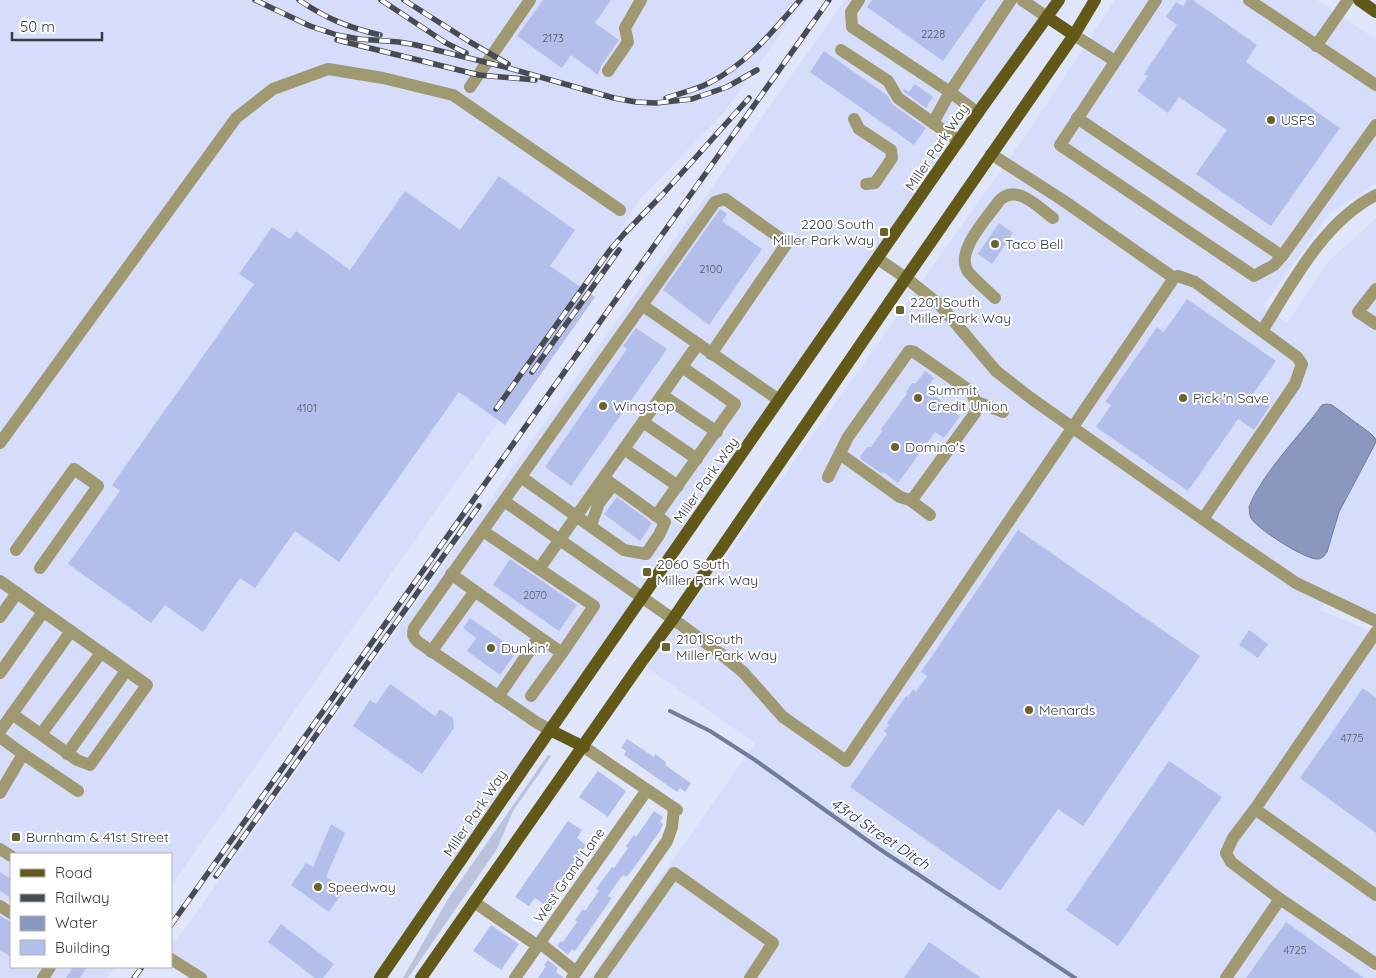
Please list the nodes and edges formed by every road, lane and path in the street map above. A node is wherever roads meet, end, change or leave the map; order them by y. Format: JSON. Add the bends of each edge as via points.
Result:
{"nodes":[{"id":1,"x":530,"y":0,"type":"edge"},
{"id":2,"x":641,"y":0,"type":"edge"},
{"id":3,"x":859,"y":0,"type":"edge"},
{"id":4,"x":1011,"y":0,"type":"edge"},
{"id":5,"x":1022,"y":0,"type":"edge"},
{"id":6,"x":1059,"y":0,"type":"edge"},
{"id":7,"x":1095,"y":0,"type":"edge"},
{"id":8,"x":1156,"y":0,"type":"edge"},
{"id":9,"x":1249,"y":0,"type":"edge"},
{"id":10,"x":1348,"y":0,"type":"edge"},
{"id":11,"x":1359,"y":0,"type":"edge"},
{"id":12,"x":1376,"y":12,"type":"edge"},
{"id":13,"x":1047,"y":17,"type":"junction"},
{"id":14,"x":1074,"y":35,"type":"junction"},
{"id":15,"x":1316,"y":46,"type":"junction"},
{"id":16,"x":841,"y":50,"type":"dead end"},
{"id":17,"x":1115,"y":61,"type":"junction"},
{"id":18,"x":608,"y":71,"type":"dead end"},
{"id":19,"x":1376,"y":85,"type":"edge"},
{"id":20,"x":470,"y":87,"type":"dead end"},
{"id":21,"x":950,"y":92,"type":"junction"},
{"id":22,"x":978,"y":113,"type":"junction"},
{"id":23,"x":1077,"y":118,"type":"junction"},
{"id":24,"x":854,"y":119,"type":"dead end"},
{"id":25,"x":934,"y":123,"type":"junction"},
{"id":26,"x":1376,"y":125,"type":"edge"},
{"id":27,"x":959,"y":141,"type":"junction"},
{"id":28,"x":991,"y":154,"type":"junction"},
{"id":29,"x":866,"y":184,"type":"dead end"},
{"id":30,"x":1376,"y":195,"type":"edge"},
{"id":31,"x":620,"y":210,"type":"dead end"},
{"id":32,"x":1053,"y":218,"type":"dead end"},
{"id":33,"x":1282,"y":256,"type":"junction"},
{"id":34,"x":878,"y":259,"type":"junction"},
{"id":35,"x":906,"y":278,"type":"junction"},
{"id":36,"x":1174,"y":278,"type":"junction"},
{"id":37,"x":1376,"y":289,"type":"edge"},
{"id":38,"x":995,"y":298,"type":"dead end"},
{"id":39,"x":642,"y":305,"type":"junction"},
{"id":40,"x":1376,"y":324,"type":"edge"},
{"id":41,"x":1262,"y":331,"type":"junction"},
{"id":42,"x":698,"y":344,"type":"junction"},
{"id":43,"x":711,"y":354,"type":"junction"},
{"id":44,"x":682,"y":367,"type":"junction"},
{"id":45,"x":662,"y":395,"type":"junction"},
{"id":46,"x":779,"y":400,"type":"junction"},
{"id":47,"x":975,"y":401,"type":"junction"},
{"id":48,"x":1003,"y":412,"type":"dead end"},
{"id":49,"x":643,"y":422,"type":"junction"},
{"id":50,"x":1074,"y":427,"type":"junction"},
{"id":51,"x":717,"y":432,"type":"junction"},
{"id":52,"x":0,"y":443,"type":"edge"},
{"id":53,"x":624,"y":449,"type":"junction"},
{"id":54,"x":840,"y":454,"type":"junction"},
{"id":55,"x":697,"y":459,"type":"junction"},
{"id":56,"x":521,"y":477,"type":"junction"},
{"id":57,"x":828,"y":477,"type":"dead end"},
{"id":58,"x":608,"y":481,"type":"junction"},
{"id":59,"x":678,"y":486,"type":"junction"},
{"id":60,"x":910,"y":500,"type":"junction"},
{"id":61,"x":504,"y":501,"type":"junction"},
{"id":62,"x":577,"y":515,"type":"junction"},
{"id":63,"x":930,"y":515,"type":"dead end"},
{"id":64,"x":656,"y":516,"type":"junction"},
{"id":65,"x":1203,"y":519,"type":"junction"},
{"id":66,"x":591,"y":525,"type":"junction"},
{"id":67,"x":482,"y":531,"type":"junction"},
{"id":68,"x":560,"y":539,"type":"junction"},
{"id":69,"x":16,"y":550,"type":"dead end"},
{"id":70,"x":40,"y":568,"type":"dead end"},
{"id":71,"x":539,"y":569,"type":"junction"},
{"id":72,"x":451,"y":574,"type":"junction"},
{"id":73,"x":0,"y":581,"type":"edge"},
{"id":74,"x":475,"y":592,"type":"junction"},
{"id":75,"x":17,"y":593,"type":"junction"},
{"id":76,"x":642,"y":598,"type":"junction"},
{"id":77,"x":43,"y":612,"type":"junction"},
{"id":78,"x":0,"y":617,"type":"edge"},
{"id":79,"x":673,"y":618,"type":"junction"},
{"id":80,"x":1376,"y":621,"type":"edge"},
{"id":81,"x":70,"y":631,"type":"junction"},
{"id":82,"x":1376,"y":632,"type":"edge"},
{"id":83,"x":539,"y":637,"type":"junction"},
{"id":84,"x":431,"y":652,"type":"junction"},
{"id":85,"x":562,"y":652,"type":"junction"},
{"id":86,"x":101,"y":653,"type":"junction"},
{"id":87,"x":126,"y":671,"type":"junction"},
{"id":88,"x":0,"y":673,"type":"edge"},
{"id":89,"x":531,"y":696,"type":"dead end"},
{"id":90,"x":498,"y":697,"type":"junction"},
{"id":91,"x":12,"y":714,"type":"junction"},
{"id":92,"x":550,"y":730,"type":"junction"},
{"id":93,"x":0,"y":731,"type":"edge"},
{"id":94,"x":41,"y":734,"type":"junction"},
{"id":95,"x":0,"y":737,"type":"edge"},
{"id":96,"x":584,"y":747,"type":"junction"},
{"id":97,"x":23,"y":754,"type":"junction"},
{"id":98,"x":67,"y":754,"type":"junction"},
{"id":99,"x":647,"y":790,"type":"junction"},
{"id":100,"x":78,"y":791,"type":"dead end"},
{"id":101,"x":0,"y":793,"type":"edge"},
{"id":102,"x":1255,"y":809,"type":"junction"},
{"id":103,"x":1376,"y":895,"type":"edge"},
{"id":104,"x":1280,"y":899,"type":"junction"},
{"id":105,"x":474,"y":902,"type":"junction"},
{"id":106,"x":539,"y":944,"type":"junction"},
{"id":107,"x":172,"y":960,"type":"edge"},
{"id":108,"x":1376,"y":964,"type":"edge"},
{"id":109,"x":186,"y":974,"type":"edge"},
{"id":110,"x":574,"y":975,"type":"edge"},
{"id":111,"x":201,"y":978,"type":"edge"},
{"id":112,"x":380,"y":978,"type":"edge"},
{"id":113,"x":421,"y":978,"type":"edge"},
{"id":114,"x":515,"y":978,"type":"edge"},
{"id":115,"x":600,"y":978,"type":"edge"},
{"id":116,"x":750,"y":978,"type":"edge"},
{"id":117,"x":1226,"y":978,"type":"edge"}],
"edges":[{"from":1,"to":20,"type":"street"},
{"from":2,"to":18,"type":"street","via":[[626,28],[628,42]]},
{"from":3,"to":21,"type":"street","via":[[851,12],[852,27]]},
{"from":4,"to":21,"type":"street"},
{"from":5,"to":13,"type":"street"},
{"from":6,"to":13,"type":"main road","name":"Miller Park Way"},
{"from":7,"to":14,"type":"main road"},
{"from":8,"to":17,"type":"street"},
{"from":9,"to":15,"type":"street"},
{"from":10,"to":15,"type":"street"},
{"from":11,"to":12,"type":"main road"},
{"from":13,"to":14,"type":"main road"},
{"from":13,"to":22,"type":"main road","name":"Miller Park Way"},
{"from":14,"to":17,"type":"street"},
{"from":14,"to":28,"type":"main road"},
{"from":15,"to":19,"type":"street"},
{"from":16,"to":25,"type":"street","via":[[888,81],[898,98]]},
{"from":17,"to":23,"type":"street"},
{"from":21,"to":22,"type":"street"},
{"from":21,"to":25,"type":"street"},
{"from":22,"to":27,"type":"main road","name":"Miller Park Way"},
{"from":23,"to":33,"type":"street"},
{"from":23,"to":33,"type":"street","via":[[1060,145],[1254,276],[1274,265]]},
{"from":24,"to":29,"type":"street","via":[[859,128],[891,150],[892,158],[875,183]]},
{"from":25,"to":27,"type":"street"},
{"from":26,"to":33,"type":"street"},
{"from":27,"to":34,"type":"main road","name":"Miller Park Way"},
{"from":28,"to":35,"type":"main road"},
{"from":28,"to":36,"type":"street"},
{"from":30,"to":41,"type":"street","via":[[1349,212],[1328,233],[1298,273]]},
{"from":31,"to":52,"type":"street","via":[[453,95],[328,69],[272,89],[236,118]]},
{"from":32,"to":38,"type":"street","via":[[1015,193],[1005,195],[999,202],[966,248],[964,260],[967,270]]},
{"from":34,"to":35,"type":"street"},
{"from":34,"to":46,"type":"main road","name":"Miller Park Way"},
{"from":35,"to":50,"type":"street","via":[[940,306],[996,371]]},
{"from":35,"to":79,"type":"main road"},
{"from":36,"to":41,"type":"street","via":[[1178,276],[1195,282]]},
{"from":36,"to":50,"type":"street"},
{"from":37,"to":40,"type":"street","via":[[1358,312]]},
{"from":39,"to":42,"type":"street"},
{"from":39,"to":43,"type":"street","via":[[715,202],[725,199],[787,243]]},
{"from":39,"to":56,"type":"street"},
{"from":41,"to":65,"type":"street","via":[[1302,364],[1295,384]]},
{"from":42,"to":43,"type":"street"},
{"from":42,"to":44,"type":"street"},
{"from":43,"to":46,"type":"street"},
{"from":44,"to":45,"type":"street"},
{"from":44,"to":51,"type":"street","via":[[735,404]]},
{"from":45,"to":49,"type":"street"},
{"from":45,"to":51,"type":"street"},
{"from":46,"to":76,"type":"main road","name":"Miller Park Way"},
{"from":47,"to":48,"type":"street"},
{"from":47,"to":54,"type":"street","via":[[969,390],[914,352],[909,352],[848,437]]},
{"from":47,"to":60,"type":"street","via":[[975,413]]},
{"from":49,"to":53,"type":"street"},
{"from":49,"to":55,"type":"street"},
{"from":50,"to":65,"type":"street"},
{"from":50,"to":79,"type":"street","via":[[846,761],[783,718],[743,672]]},
{"from":51,"to":55,"type":"street"},
{"from":53,"to":58,"type":"street"},
{"from":53,"to":59,"type":"street"},
{"from":54,"to":57,"type":"street"},
{"from":54,"to":60,"type":"street","via":[[900,497]]},
{"from":55,"to":59,"type":"street"},
{"from":56,"to":61,"type":"street"},
{"from":56,"to":62,"type":"street"},
{"from":58,"to":62,"type":"street"},
{"from":58,"to":64,"type":"street"},
{"from":58,"to":66,"type":"street"},
{"from":59,"to":64,"type":"street"},
{"from":60,"to":63,"type":"street"},
{"from":61,"to":67,"type":"street"},
{"from":61,"to":68,"type":"street"},
{"from":62,"to":66,"type":"street"},
{"from":62,"to":68,"type":"street"},
{"from":64,"to":66,"type":"street","via":[[665,522],[646,554],[624,550]]},
{"from":65,"to":80,"type":"street","via":[[1296,582]]},
{"from":67,"to":71,"type":"street"},
{"from":67,"to":72,"type":"street"},
{"from":68,"to":71,"type":"street"},
{"from":68,"to":76,"type":"street"},
{"from":69,"to":70,"type":"street","via":[[74,469],[98,486]]},
{"from":71,"to":85,"type":"street","via":[[594,606]]},
{"from":72,"to":74,"type":"street"},
{"from":72,"to":84,"type":"street","via":[[412,633],[413,638]]},
{"from":73,"to":75,"type":"street"},
{"from":74,"to":83,"type":"street"},
{"from":74,"to":84,"type":"street"},
{"from":75,"to":77,"type":"street"},
{"from":75,"to":78,"type":"street"},
{"from":76,"to":79,"type":"street"},
{"from":76,"to":92,"type":"main road","name":"Miller Park Way"},
{"from":77,"to":81,"type":"street"},
{"from":77,"to":88,"type":"street"},
{"from":79,"to":96,"type":"main road"},
{"from":81,"to":86,"type":"street"},
{"from":81,"to":91,"type":"street"},
{"from":82,"to":102,"type":"street"},
{"from":83,"to":85,"type":"street"},
{"from":83,"to":90,"type":"street"},
{"from":84,"to":90,"type":"street"},
{"from":85,"to":89,"type":"street"},
{"from":86,"to":87,"type":"street"},
{"from":86,"to":94,"type":"street"},
{"from":87,"to":98,"type":"street"},
{"from":87,"to":98,"type":"street","via":[[147,685],[90,765]]},
{"from":90,"to":92,"type":"street"},
{"from":91,"to":93,"type":"street"},
{"from":91,"to":94,"type":"street"},
{"from":92,"to":96,"type":"main road"},
{"from":92,"to":112,"type":"main road","name":"Miller Park Way"},
{"from":94,"to":98,"type":"street"},
{"from":95,"to":97,"type":"street"},
{"from":96,"to":99,"type":"street"},
{"from":96,"to":105,"type":"main road"},
{"from":97,"to":100,"type":"street"},
{"from":97,"to":101,"type":"street"},
{"from":99,"to":106,"type":"street","name":"West Grand Lane"},
{"from":99,"to":110,"type":"street","via":[[676,809],[670,836]]},
{"from":102,"to":103,"type":"street"},
{"from":102,"to":104,"type":"street","via":[[1226,853],[1231,862]]},
{"from":104,"to":108,"type":"street"},
{"from":104,"to":117,"type":"street"},
{"from":105,"to":106,"type":"street"},
{"from":105,"to":113,"type":"main road"},
{"from":106,"to":110,"type":"street"},
{"from":106,"to":114,"type":"street","name":"West Grand Lane"},
{"from":107,"to":109,"type":"street"},
{"from":109,"to":111,"type":"street"},
{"from":115,"to":116,"type":"street","via":[[674,873],[773,943]]}]}
